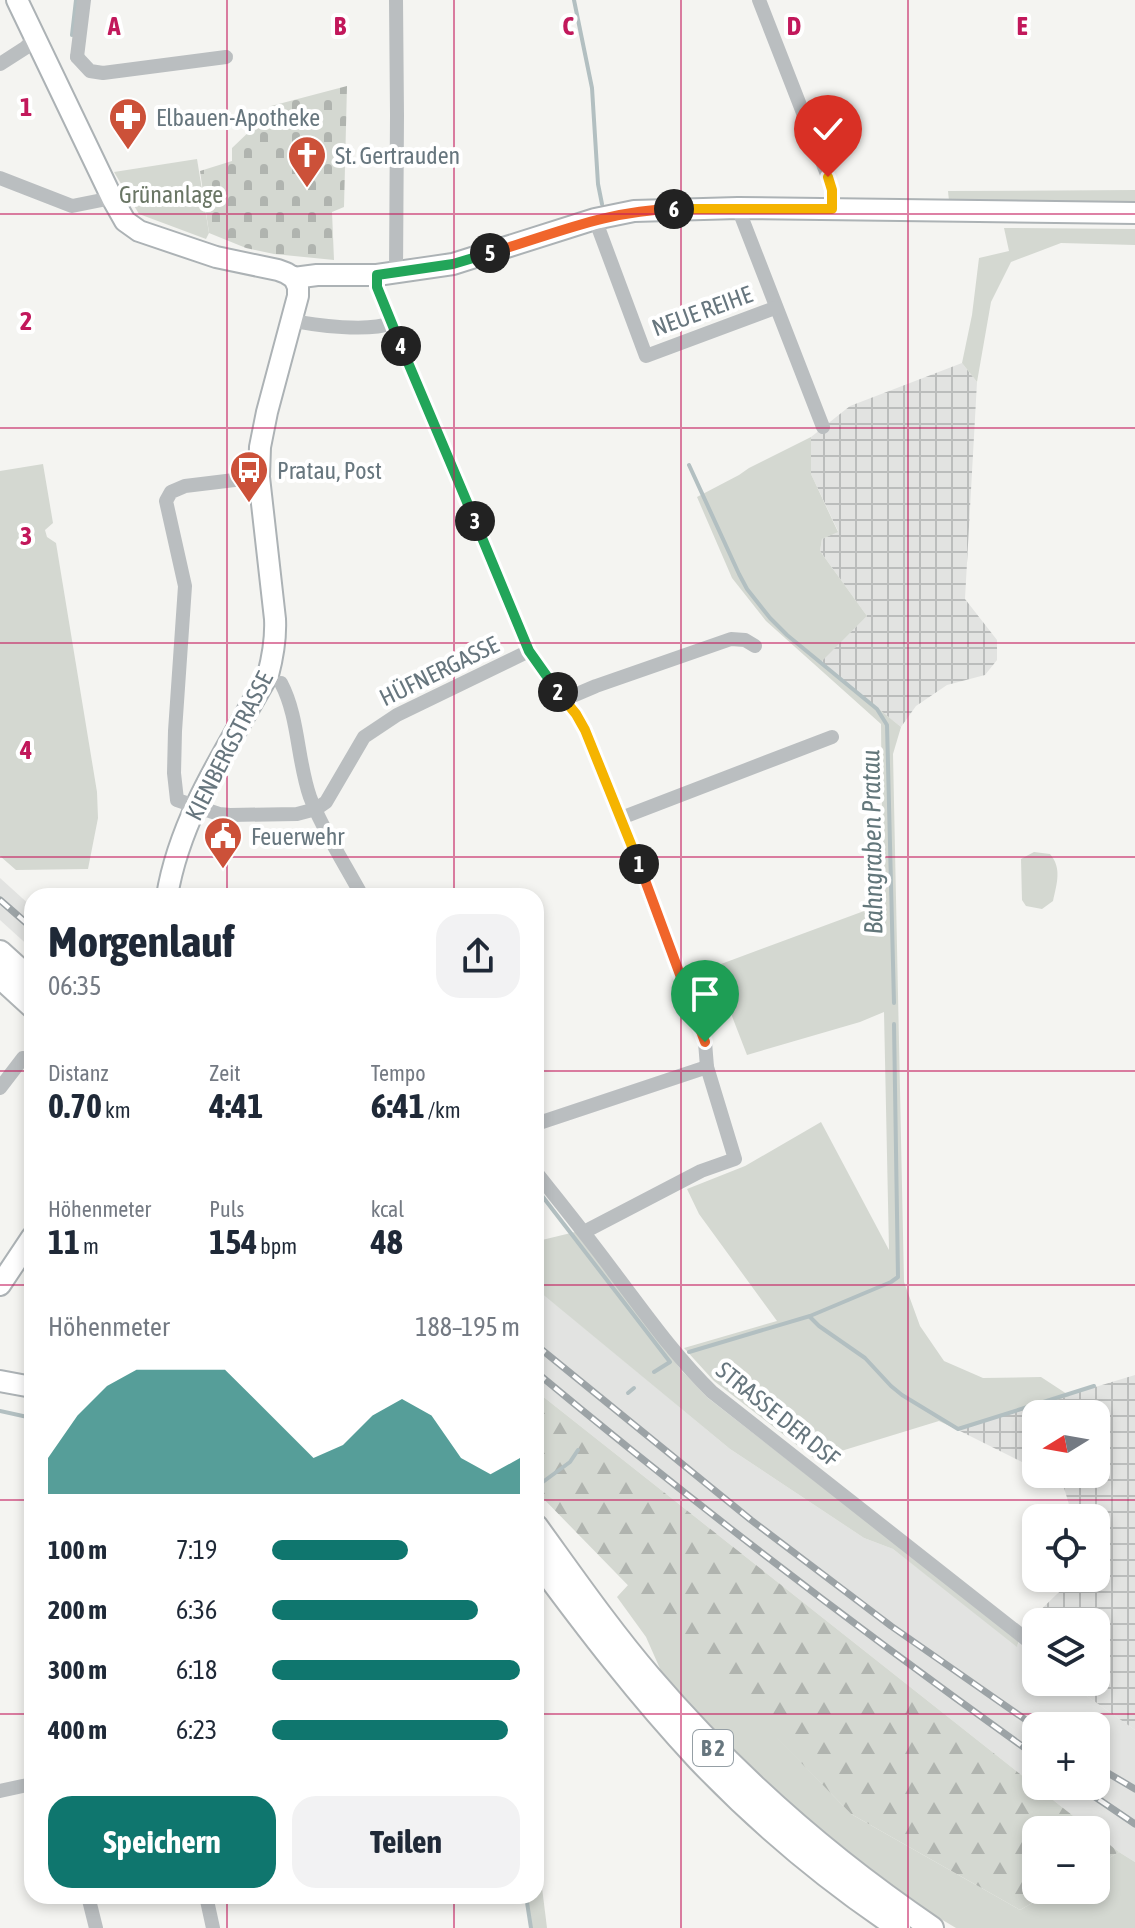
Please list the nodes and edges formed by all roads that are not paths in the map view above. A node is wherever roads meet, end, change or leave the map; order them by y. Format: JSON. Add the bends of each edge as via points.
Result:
{"nodes":[{"id":1,"x":17,"y":0,"type":"edge"},
{"id":2,"x":84,"y":0,"type":"edge"},
{"id":3,"x":396,"y":0,"type":"edge"},
{"id":4,"x":759,"y":0,"type":"edge"},
{"id":5,"x":35,"y":38,"type":"junction"},
{"id":6,"x":77,"y":57,"type":"junction"},
{"id":7,"x":226,"y":57,"type":"dead end"},
{"id":8,"x":0,"y":64,"type":"edge"},
{"id":9,"x":49,"y":68,"type":"junction"},
{"id":10,"x":0,"y":178,"type":"edge"},
{"id":11,"x":112,"y":198,"type":"junction"},
{"id":12,"x":738,"y":208,"type":"junction"},
{"id":13,"x":832,"y":209,"type":"junction"},
{"id":14,"x":1135,"y":213,"type":"edge"},
{"id":15,"x":595,"y":219,"type":"junction"},
{"id":16,"x":386,"y":274,"type":"junction"},
{"id":17,"x":294,"y":278,"type":"junction"},
{"id":18,"x":775,"y":308,"type":"junction"},
{"id":19,"x":291,"y":320,"type":"junction"},
{"id":20,"x":391,"y":323,"type":"junction"},
{"id":21,"x":823,"y":427,"type":"dead end"},
{"id":22,"x":259,"y":477,"type":"junction"},
{"id":23,"x":755,"y":646,"type":"dead end"},
{"id":24,"x":529,"y":651,"type":"junction"},
{"id":25,"x":281,"y":683,"type":"dead end"},
{"id":26,"x":563,"y":700,"type":"junction"},
{"id":27,"x":832,"y":737,"type":"dead end"},
{"id":28,"x":196,"y":807,"type":"junction"},
{"id":29,"x":316,"y":809,"type":"junction"},
{"id":30,"x":621,"y":818,"type":"junction"},
{"id":31,"x":168,"y":888,"type":"edge"},
{"id":32,"x":358,"y":888,"type":"edge"},
{"id":33,"x":0,"y":952,"type":"edge"},
{"id":34,"x":24,"y":974,"type":"edge"},
{"id":35,"x":0,"y":977,"type":"edge"},
{"id":36,"x":24,"y":999,"type":"edge"},
{"id":37,"x":23,"y":1058,"type":"dead end"},
{"id":38,"x":707,"y":1067,"type":"junction"},
{"id":39,"x":0,"y":1088,"type":"edge"},
{"id":40,"x":544,"y":1121,"type":"edge"},
{"id":41,"x":544,"y":1182,"type":"edge"},
{"id":42,"x":584,"y":1232,"type":"junction"},
{"id":43,"x":24,"y":1249,"type":"edge"},
{"id":44,"x":1,"y":1283,"type":"edge"},
{"id":45,"x":1,"y":1379,"type":"edge"},
{"id":46,"x":24,"y":1385,"type":"edge"},
{"id":47,"x":544,"y":1537,"type":"edge"},
{"id":48,"x":544,"y":1570,"type":"edge"},
{"id":49,"x":1022,"y":1636,"type":"edge"},
{"id":50,"x":24,"y":1786,"type":"edge"},
{"id":51,"x":0,"y":1791,"type":"edge"},
{"id":52,"x":90,"y":1904,"type":"edge"},
{"id":53,"x":208,"y":1904,"type":"edge"},
{"id":54,"x":96,"y":1928,"type":"edge"},
{"id":55,"x":213,"y":1928,"type":"edge"},
{"id":56,"x":899,"y":1928,"type":"edge"},
{"id":57,"x":932,"y":1928,"type":"edge"}],
"edges":[{"from":1,"to":5,"type":"street"},
{"from":2,"to":6,"type":"street"},
{"from":3,"to":16,"type":"street","via":[[397,115]]},
{"from":4,"to":13,"type":"street","via":[[830,182]]},
{"from":5,"to":8,"type":"street"},
{"from":5,"to":9,"type":"street"},
{"from":6,"to":7,"type":"street","via":[[90,71],[103,73]]},
{"from":6,"to":9,"type":"street"},
{"from":9,"to":11,"type":"street"},
{"from":10,"to":11,"type":"street","via":[[72,206]]},
{"from":11,"to":17,"type":"street","via":[[125,221],[139,231]]},
{"from":12,"to":13,"type":"street"},
{"from":12,"to":15,"type":"street","via":[[634,211]]},
{"from":12,"to":18,"type":"street"},
{"from":13,"to":14,"type":"street"},
{"from":15,"to":16,"type":"street","via":[[453,264]]},
{"from":15,"to":18,"type":"street","name":"NEUE REIHE","via":[[646,356]]},
{"from":16,"to":17,"type":"street"},
{"from":16,"to":20,"type":"street","via":[[377,287]]},
{"from":17,"to":19,"type":"street","via":[[298,296]]},
{"from":18,"to":21,"type":"street"},
{"from":19,"to":20,"type":"street","via":[[374,328]]},
{"from":19,"to":22,"type":"street","via":[[262,436]]},
{"from":20,"to":24,"type":"street"},
{"from":22,"to":28,"type":"street","name":"KIENBERGSTRASSE","via":[[276,642],[268,675]]},
{"from":22,"to":28,"type":"street","via":[[185,486],[166,501],[185,586],[175,789],[177,800]]},
{"from":23,"to":26,"type":"street","via":[[731,639]]},
{"from":24,"to":26,"type":"street"},
{"from":24,"to":29,"type":"street","name":"HÜFNERGASSE","via":[[379,725],[364,737],[326,802]]},
{"from":25,"to":29,"type":"street"},
{"from":26,"to":30,"type":"street","via":[[585,730]]},
{"from":27,"to":30,"type":"street"},
{"from":28,"to":29,"type":"street","via":[[230,815]]},
{"from":28,"to":31,"type":"street","name":"KIENBERGSTRASSE"},
{"from":29,"to":32,"type":"street"},
{"from":30,"to":38,"type":"street","via":[[705,1042]]},
{"from":33,"to":34,"type":"main road"},
{"from":35,"to":36,"type":"main road"},
{"from":37,"to":39,"type":"street"},
{"from":38,"to":40,"type":"street"},
{"from":38,"to":42,"type":"street","via":[[735,1159]]},
{"from":41,"to":42,"type":"street","name":"STRASSE DER DSF"},
{"from":42,"to":49,"type":"street","name":"STRASSE DER DSF","via":[[668,1344],[712,1392]]},
{"from":43,"to":44,"type":"street"},
{"from":45,"to":46,"type":"street"},
{"from":47,"to":57,"type":"main road","number":"B 2","via":[[648,1676],[719,1753],[830,1854]]},
{"from":48,"to":56,"type":"main road","number":"B 2","via":[[609,1656],[700,1761],[794,1848]]},
{"from":50,"to":51,"type":"street"},
{"from":52,"to":54,"type":"street"},
{"from":53,"to":55,"type":"street"}]}
